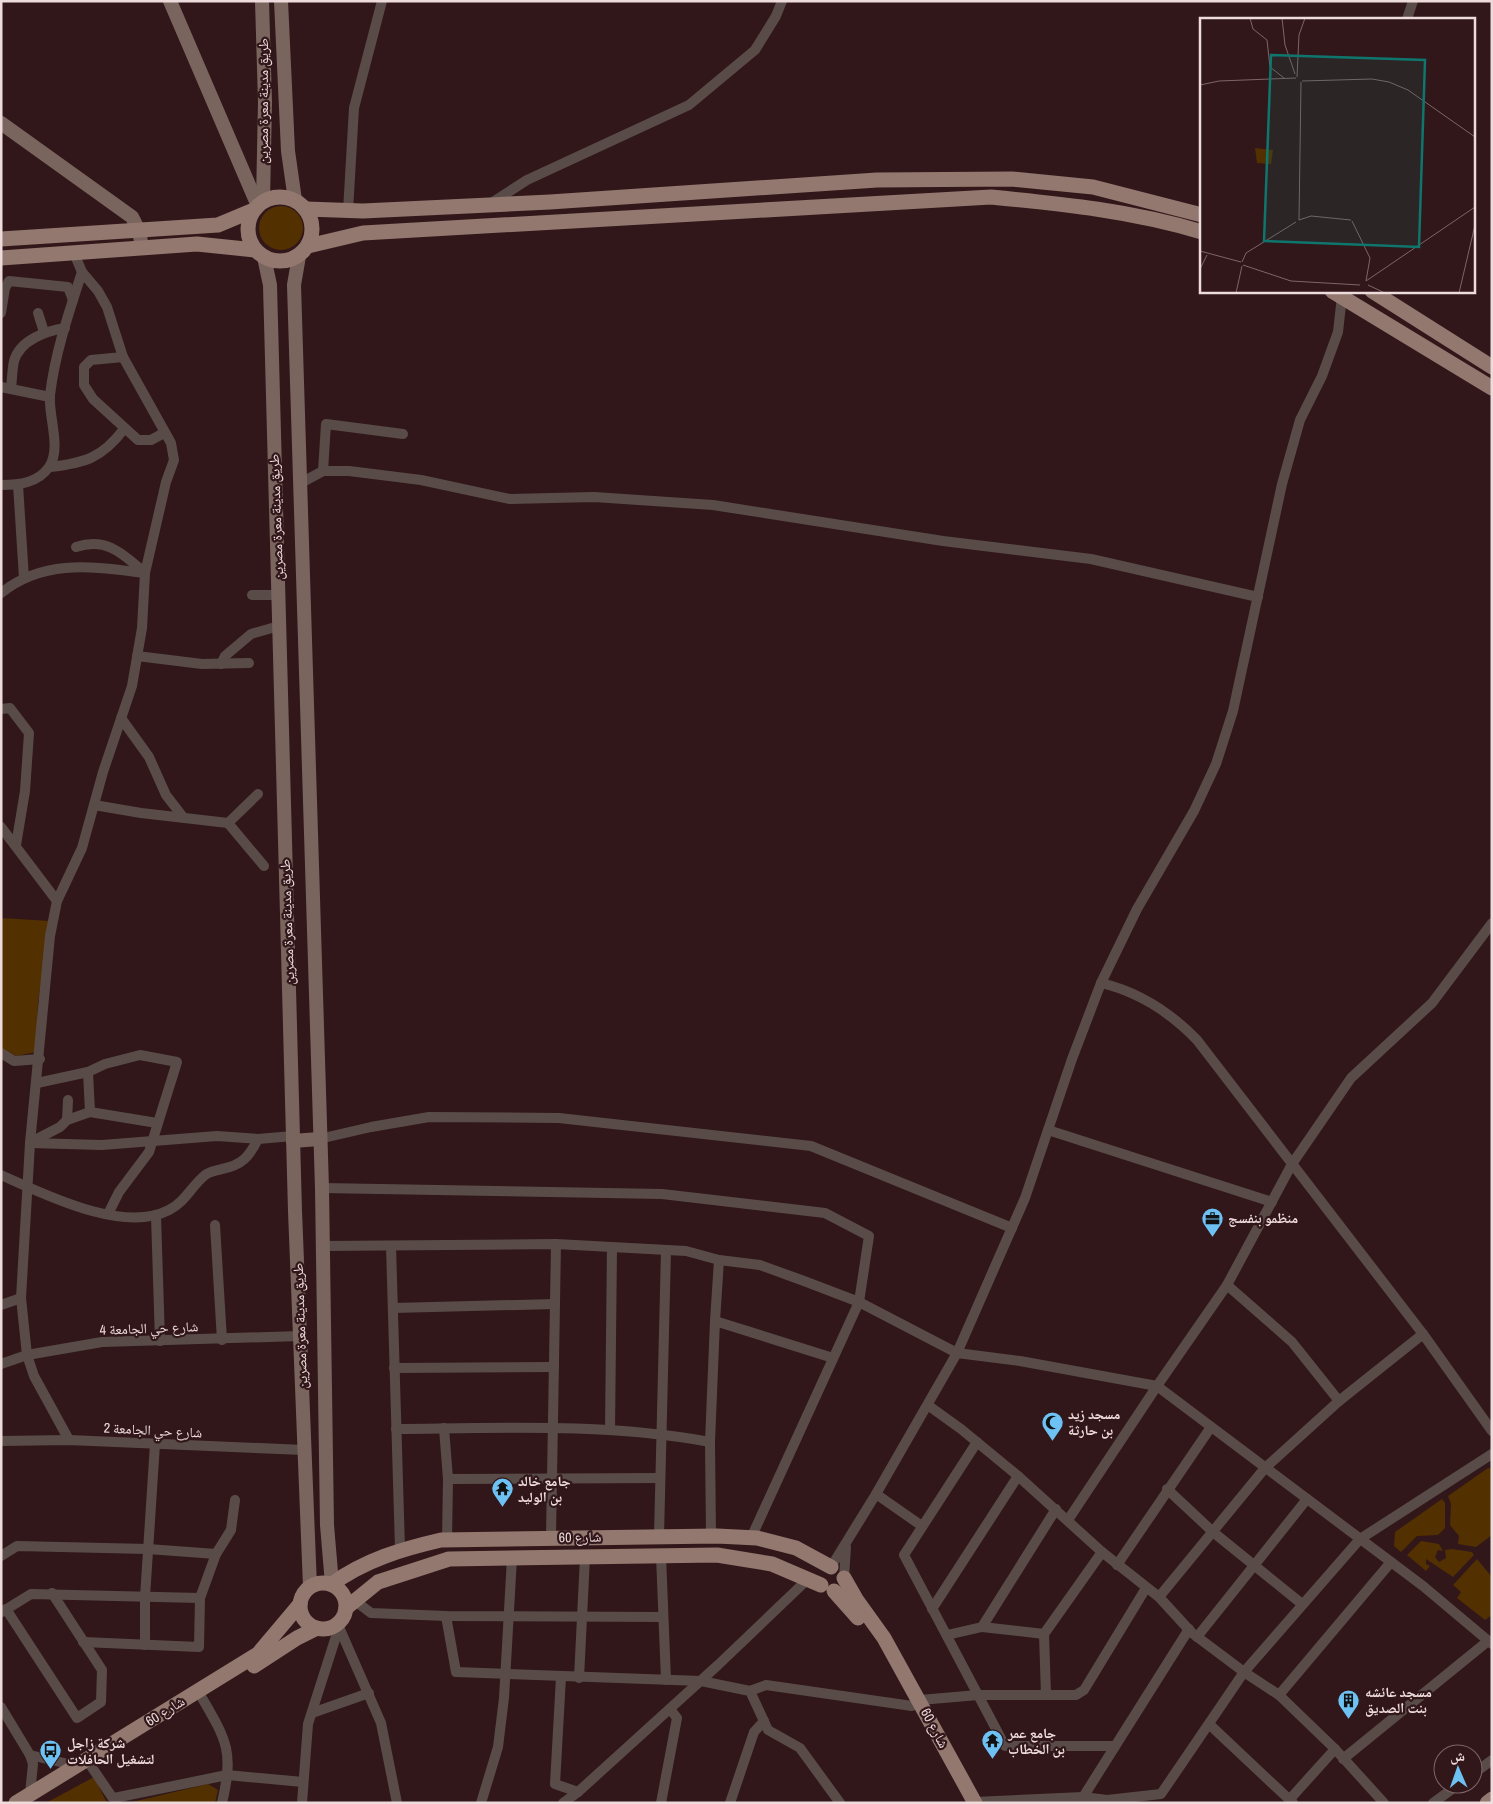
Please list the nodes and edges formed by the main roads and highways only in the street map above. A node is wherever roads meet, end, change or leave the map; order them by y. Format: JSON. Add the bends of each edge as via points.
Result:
{"nodes":[{"id":1,"x":170,"y":1,"type":"edge"},
{"id":2,"x":262,"y":1,"type":"edge"},
{"id":3,"x":281,"y":1,"type":"edge"},
{"id":4,"x":1,"y":123,"type":"edge"},
{"id":5,"x":300,"y":204,"type":"junction"},
{"id":6,"x":259,"y":206,"type":"junction"},
{"id":7,"x":1200,"y":214,"type":"edge"},
{"id":8,"x":139,"y":231,"type":"junction"},
{"id":9,"x":1200,"y":231,"type":"edge"},
{"id":10,"x":1,"y":239,"type":"edge"},
{"id":11,"x":142,"y":247,"type":"junction"},
{"id":12,"x":304,"y":251,"type":"junction"},
{"id":13,"x":259,"y":253,"type":"junction"},
{"id":14,"x":1,"y":258,"type":"edge"},
{"id":15,"x":1374,"y":292,"type":"edge"},
{"id":16,"x":1337,"y":294,"type":"edge"},
{"id":17,"x":1492,"y":367,"type":"edge"},
{"id":18,"x":1492,"y":388,"type":"edge"},
{"id":19,"x":293,"y":1138,"type":"junction"},
{"id":20,"x":319,"y":1139,"type":"junction"},
{"id":21,"x":368,"y":1562,"type":"junction"},
{"id":22,"x":831,"y":1567,"type":"junction"},
{"id":23,"x":844,"y":1578,"type":"junction"},
{"id":24,"x":378,"y":1582,"type":"junction"},
{"id":25,"x":332,"y":1584,"type":"junction"},
{"id":26,"x":821,"y":1585,"type":"junction"},
{"id":27,"x":310,"y":1587,"type":"junction"},
{"id":28,"x":300,"y":1604,"type":"junction"},
{"id":29,"x":346,"y":1613,"type":"junction"},
{"id":30,"x":317,"y":1628,"type":"junction"},
{"id":31,"x":916,"y":1703,"type":"junction"},
{"id":32,"x":84,"y":1766,"type":"junction"},
{"id":33,"x":31,"y":1798,"type":"edge"},
{"id":34,"x":1492,"y":1799,"type":"edge"},
{"id":35,"x":975,"y":1802,"type":"edge"},
{"id":36,"x":16,"y":1803,"type":"edge"},
{"id":37,"x":965,"y":1803,"type":"edge"},
{"id":38,"x":1487,"y":1803,"type":"edge"}],
"edges":[{"from":1,"to":6,"type":"main road"},
{"from":2,"to":6,"type":"main road","name":"طريق مدينة معرة مصرين","via":[[265,102]]},
{"from":3,"to":5,"type":"main road","name":"طريق مدينة معرة مصرين","via":[[288,151]]},
{"from":4,"to":8,"type":"main road","via":[[128,213]]},
{"from":5,"to":6,"type":"main road","via":[[278,197]]},
{"from":5,"to":7,"type":"main road","via":[[348,211],[877,180],[1012,179],[1093,187]]},
{"from":5,"to":12,"type":"main road","via":[[313,227]]},
{"from":6,"to":8,"type":"main road","via":[[218,225]]},
{"from":6,"to":13,"type":"main road","via":[[248,229],[250,240]]},
{"from":8,"to":10,"type":"main road"},
{"from":8,"to":11,"type":"main road"},
{"from":9,"to":12,"type":"main road","via":[[1156,218],[991,197],[363,233]]},
{"from":11,"to":13,"type":"main road","via":[[197,244]]},
{"from":11,"to":14,"type":"main road"},
{"from":12,"to":13,"type":"main road","via":[[282,262]]},
{"from":12,"to":20,"type":"main road","name":"طريق مدينة معرة مصرين","via":[[294,285]]},
{"from":13,"to":19,"type":"main road","name":"طريق مدينة معرة مصرين","via":[[270,286]]},
{"from":15,"to":17,"type":"main road"},
{"from":16,"to":18,"type":"main road"},
{"from":19,"to":20,"type":"main road"},
{"from":19,"to":27,"type":"main road","name":"طريق مدينة معرة مصرين"},
{"from":20,"to":25,"type":"main road","name":"طريق مدينة معرة مصرين","via":[[327,1525]]},
{"from":21,"to":22,"type":"main road","name":"شارع 60","via":[[400,1549],[447,1540],[711,1536],[752,1538],[796,1548]]},
{"from":21,"to":24,"type":"main road"},
{"from":21,"to":25,"type":"main road","name":"شارع 60"},
{"from":22,"to":23,"type":"main road","via":[[840,1570]]},
{"from":22,"to":26,"type":"main road","via":[[822,1571]]},
{"from":23,"to":26,"type":"main road","via":[[842,1587]]},
{"from":23,"to":31,"type":"main road","name":"شارع 60","via":[[884,1638]]},
{"from":24,"to":26,"type":"main road","name":"شارع 60","via":[[449,1559],[717,1555],[772,1564]]},
{"from":24,"to":29,"type":"main road","name":"شارع 60"},
{"from":25,"to":27,"type":"main road","via":[[322,1582]]},
{"from":25,"to":29,"type":"main road","via":[[342,1593]]},
{"from":26,"to":31,"type":"main road","name":"شارع 60","via":[[847,1604]]},
{"from":27,"to":28,"type":"main road"},
{"from":28,"to":30,"type":"main road","via":[[304,1619]]},
{"from":28,"to":32,"type":"main road","name":"شارع 60","via":[[258,1654]]},
{"from":29,"to":30,"type":"main road","via":[[333,1626]]},
{"from":30,"to":32,"type":"main road","name":"شارع 60"},
{"from":31,"to":35,"type":"main road","name":"شارع 60"},
{"from":31,"to":37,"type":"main road","name":"شارع 60"},
{"from":32,"to":33,"type":"main road","name":"شارع 60"},
{"from":33,"to":36,"type":"main road","name":"شارع 60"},
{"from":34,"to":38,"type":"main road"}]}
